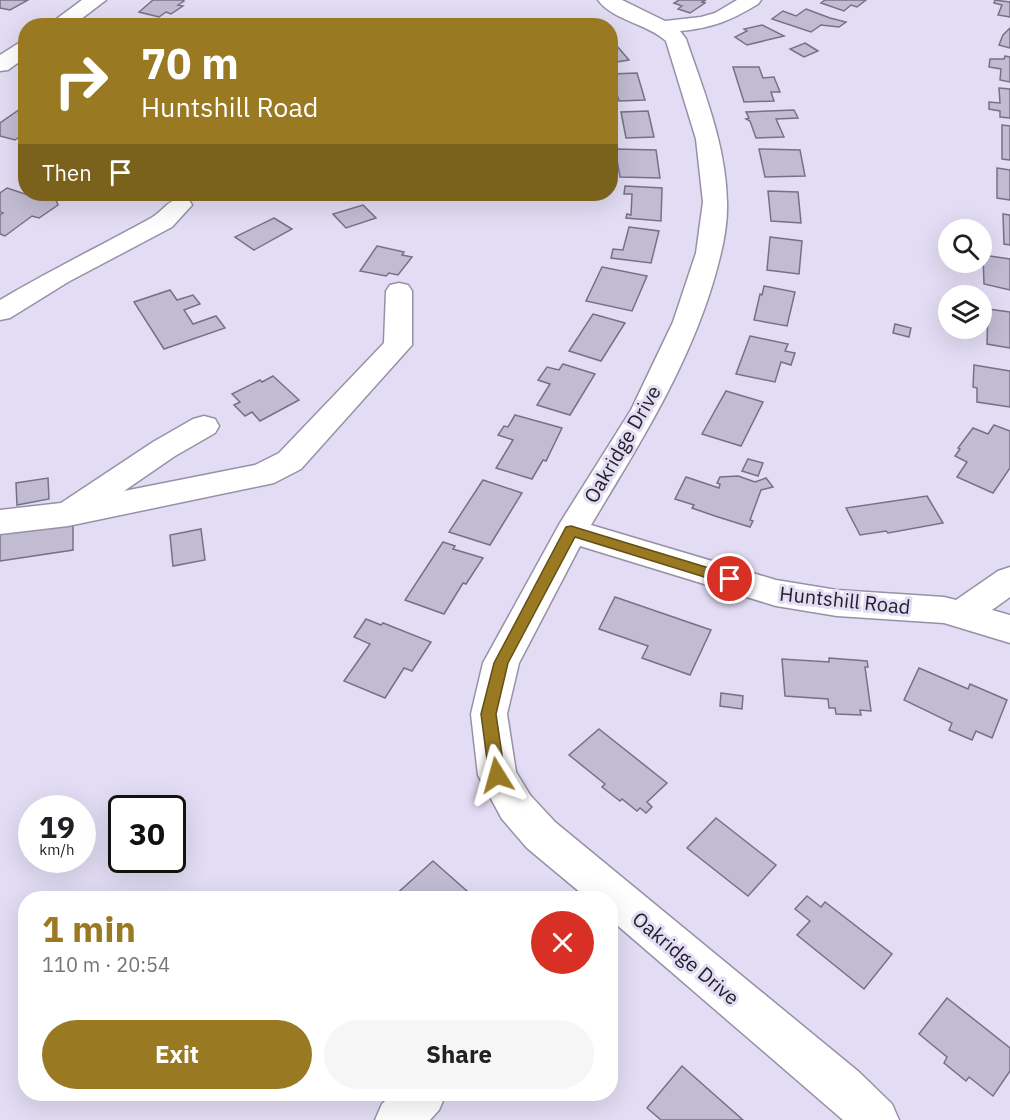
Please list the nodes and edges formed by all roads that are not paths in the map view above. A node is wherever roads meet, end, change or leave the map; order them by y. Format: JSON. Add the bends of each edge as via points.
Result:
{"nodes":[{"id":1,"x":96,"y":0,"type":"edge"},
{"id":2,"x":608,"y":0,"type":"edge"},
{"id":3,"x":751,"y":0,"type":"edge"},
{"id":4,"x":69,"y":18,"type":"edge"},
{"id":5,"x":663,"y":27,"type":"junction"},
{"id":6,"x":18,"y":53,"type":"edge"},
{"id":7,"x":0,"y":65,"type":"edge"},
{"id":8,"x":180,"y":205,"type":"dead end"},
{"id":9,"x":399,"y":291,"type":"dead end"},
{"id":10,"x":0,"y":312,"type":"edge"},
{"id":11,"x":204,"y":426,"type":"dead end"},
{"id":12,"x":68,"y":514,"type":"junction"},
{"id":13,"x":0,"y":522,"type":"edge"},
{"id":14,"x":571,"y":531,"type":"junction"},
{"id":15,"x":1010,"y":580,"type":"edge"},
{"id":16,"x":961,"y":614,"type":"junction"},
{"id":17,"x":1010,"y":629,"type":"edge"},
{"id":18,"x":602,"y":891,"type":"edge"},
{"id":19,"x":618,"y":904,"type":"edge"},
{"id":20,"x":416,"y":1101,"type":"edge"},
{"id":21,"x":398,"y":1120,"type":"edge"},
{"id":22,"x":876,"y":1120,"type":"edge"}],
"edges":[{"from":1,"to":4,"type":"street"},
{"from":2,"to":5,"type":"street"},
{"from":3,"to":5,"type":"street","via":[[703,23]]},
{"from":5,"to":14,"type":"street","name":"Oakridge Drive","via":[[676,39],[708,139],[715,202],[709,253],[687,322],[645,411]]},
{"from":6,"to":7,"type":"street"},
{"from":8,"to":10,"type":"street","via":[[164,222],[58,276]]},
{"from":9,"to":12,"type":"street","via":[[398,345],[290,461],[263,475]]},
{"from":11,"to":12,"type":"street"},
{"from":12,"to":13,"type":"street"},
{"from":14,"to":16,"type":"street","name":"Huntshill Road","via":[[776,593],[837,603]]},
{"from":14,"to":18,"type":"street","name":"Oakridge Drive","via":[[501,663],[489,714],[497,775],[516,807]]},
{"from":15,"to":16,"type":"street"},
{"from":16,"to":17,"type":"street","name":"Huntshill Road"},
{"from":19,"to":22,"type":"street","name":"Oakridge Drive","via":[[843,1088]]},
{"from":20,"to":21,"type":"street"}]}
